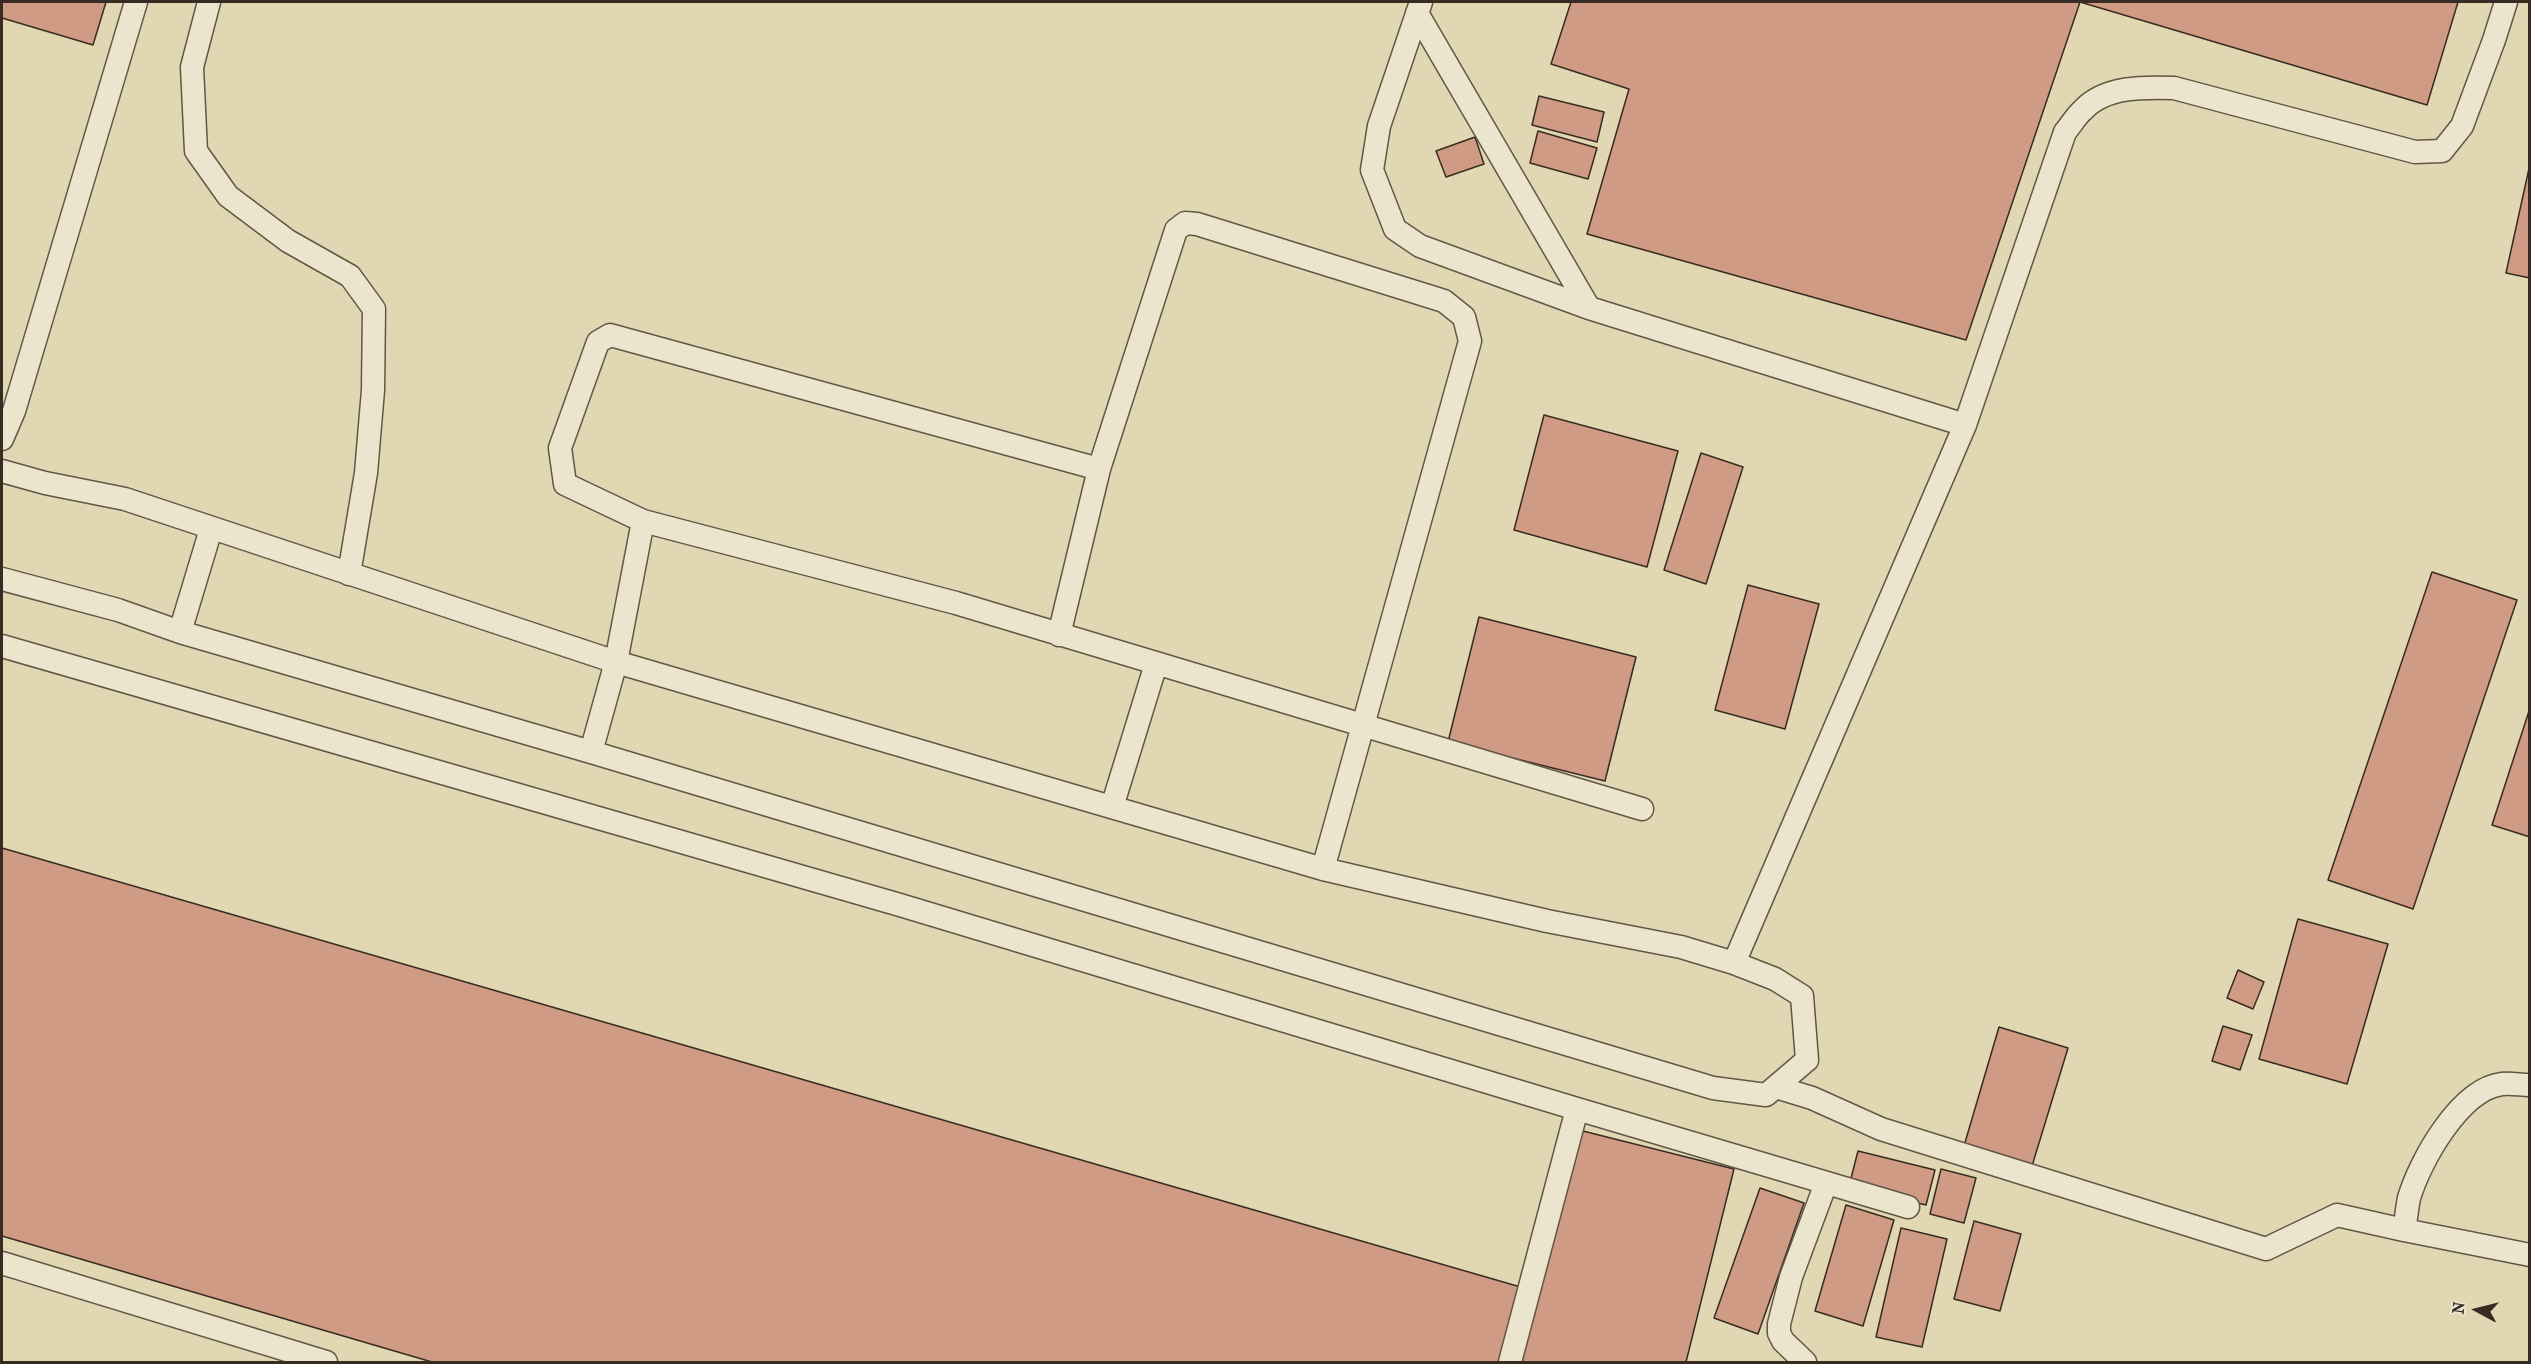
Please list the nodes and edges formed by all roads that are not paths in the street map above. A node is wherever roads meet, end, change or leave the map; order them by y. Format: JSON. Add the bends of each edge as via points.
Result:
{"nodes":[{"id":1,"x":136,"y":2,"type":"edge"},
{"id":2,"x":209,"y":2,"type":"edge"},
{"id":3,"x":2506,"y":2,"type":"edge"},
{"id":4,"x":1419,"y":8,"type":"edge"},
{"id":5,"x":1589,"y":308,"type":"junction"},
{"id":6,"x":1965,"y":425,"type":"junction"},
{"id":7,"x":2,"y":439,"type":"edge"},
{"id":8,"x":1099,"y":469,"type":"junction"},
{"id":9,"x":2,"y":471,"type":"edge"},
{"id":10,"x":644,"y":520,"type":"junction"},
{"id":11,"x":211,"y":529,"type":"junction"},
{"id":12,"x":349,"y":574,"type":"junction"},
{"id":13,"x":2,"y":579,"type":"edge"},
{"id":14,"x":180,"y":632,"type":"junction"},
{"id":15,"x":1059,"y":634,"type":"junction"},
{"id":16,"x":2,"y":646,"type":"edge"},
{"id":17,"x":616,"y":662,"type":"junction"},
{"id":18,"x":1156,"y":664,"type":"junction"},
{"id":19,"x":1363,"y":726,"type":"junction"},
{"id":20,"x":591,"y":752,"type":"junction"},
{"id":21,"x":1112,"y":807,"type":"junction"},
{"id":22,"x":1642,"y":808,"type":"dead end"},
{"id":23,"x":1323,"y":869,"type":"junction"},
{"id":24,"x":1734,"y":963,"type":"junction"},
{"id":25,"x":2529,"y":1086,"type":"edge"},
{"id":26,"x":1771,"y":1091,"type":"junction"},
{"id":27,"x":1577,"y":1108,"type":"junction"},
{"id":28,"x":1826,"y":1183,"type":"junction"},
{"id":29,"x":1908,"y":1207,"type":"dead end"},
{"id":30,"x":2404,"y":1230,"type":"junction"},
{"id":31,"x":2529,"y":1255,"type":"edge"},
{"id":32,"x":2,"y":1263,"type":"edge"},
{"id":33,"x":326,"y":1362,"type":"edge"},
{"id":34,"x":1510,"y":1362,"type":"edge"},
{"id":35,"x":1805,"y":1362,"type":"edge"}],
"edges":[{"from":1,"to":7,"type":"lane","via":[[14,411]]},
{"from":2,"to":12,"type":"lane","via":[[192,67],[196,152],[228,196],[288,241],[351,276],[374,309],[366,473]]},
{"from":3,"to":6,"type":"lane","via":[[2462,126],[2442,151],[2415,152],[2174,88],[2140,87],[2113,92],[2084,108],[2065,132]]},
{"from":4,"to":5,"type":"lane"},
{"from":4,"to":5,"type":"lane","via":[[1379,126],[1372,171],[1395,229],[1420,246]]},
{"from":5,"to":6,"type":"lane"},
{"from":6,"to":24,"type":"lane"},
{"from":8,"to":10,"type":"lane","via":[[610,335],[598,342],[560,448],[565,484]]},
{"from":8,"to":15,"type":"lane"},
{"from":8,"to":19,"type":"lane","via":[[1176,230],[1185,223],[1444,301],[1464,317],[1470,341]]},
{"from":9,"to":11,"type":"lane","via":[[125,499]]},
{"from":10,"to":15,"type":"lane"},
{"from":10,"to":17,"type":"lane"},
{"from":11,"to":12,"type":"lane"},
{"from":11,"to":14,"type":"lane"},
{"from":12,"to":17,"type":"lane"},
{"from":13,"to":14,"type":"lane","via":[[118,610]]},
{"from":14,"to":20,"type":"lane"},
{"from":15,"to":18,"type":"lane"},
{"from":16,"to":27,"type":"lane","via":[[900,905]]},
{"from":17,"to":20,"type":"lane"},
{"from":17,"to":21,"type":"lane"},
{"from":18,"to":19,"type":"lane"},
{"from":18,"to":21,"type":"lane"},
{"from":19,"to":22,"type":"lane"},
{"from":19,"to":23,"type":"lane"},
{"from":20,"to":26,"type":"lane","via":[[1713,1089]]},
{"from":21,"to":23,"type":"lane"},
{"from":23,"to":24,"type":"lane","via":[[1547,921],[1681,947]]},
{"from":24,"to":26,"type":"lane","via":[[1775,979],[1802,996],[1808,1060]]},
{"from":25,"to":30,"type":"lane","via":[[2501,1084],[2478,1093],[2450,1118],[2409,1198]]},
{"from":26,"to":30,"type":"lane","via":[[1812,1098],[1881,1129],[2266,1248],[2337,1215]]},
{"from":27,"to":28,"type":"lane"},
{"from":27,"to":34,"type":"lane"},
{"from":28,"to":29,"type":"lane"},
{"from":28,"to":35,"type":"lane","via":[[1791,1277],[1779,1324],[1783,1341]]},
{"from":30,"to":31,"type":"lane"},
{"from":32,"to":33,"type":"lane"}]}
